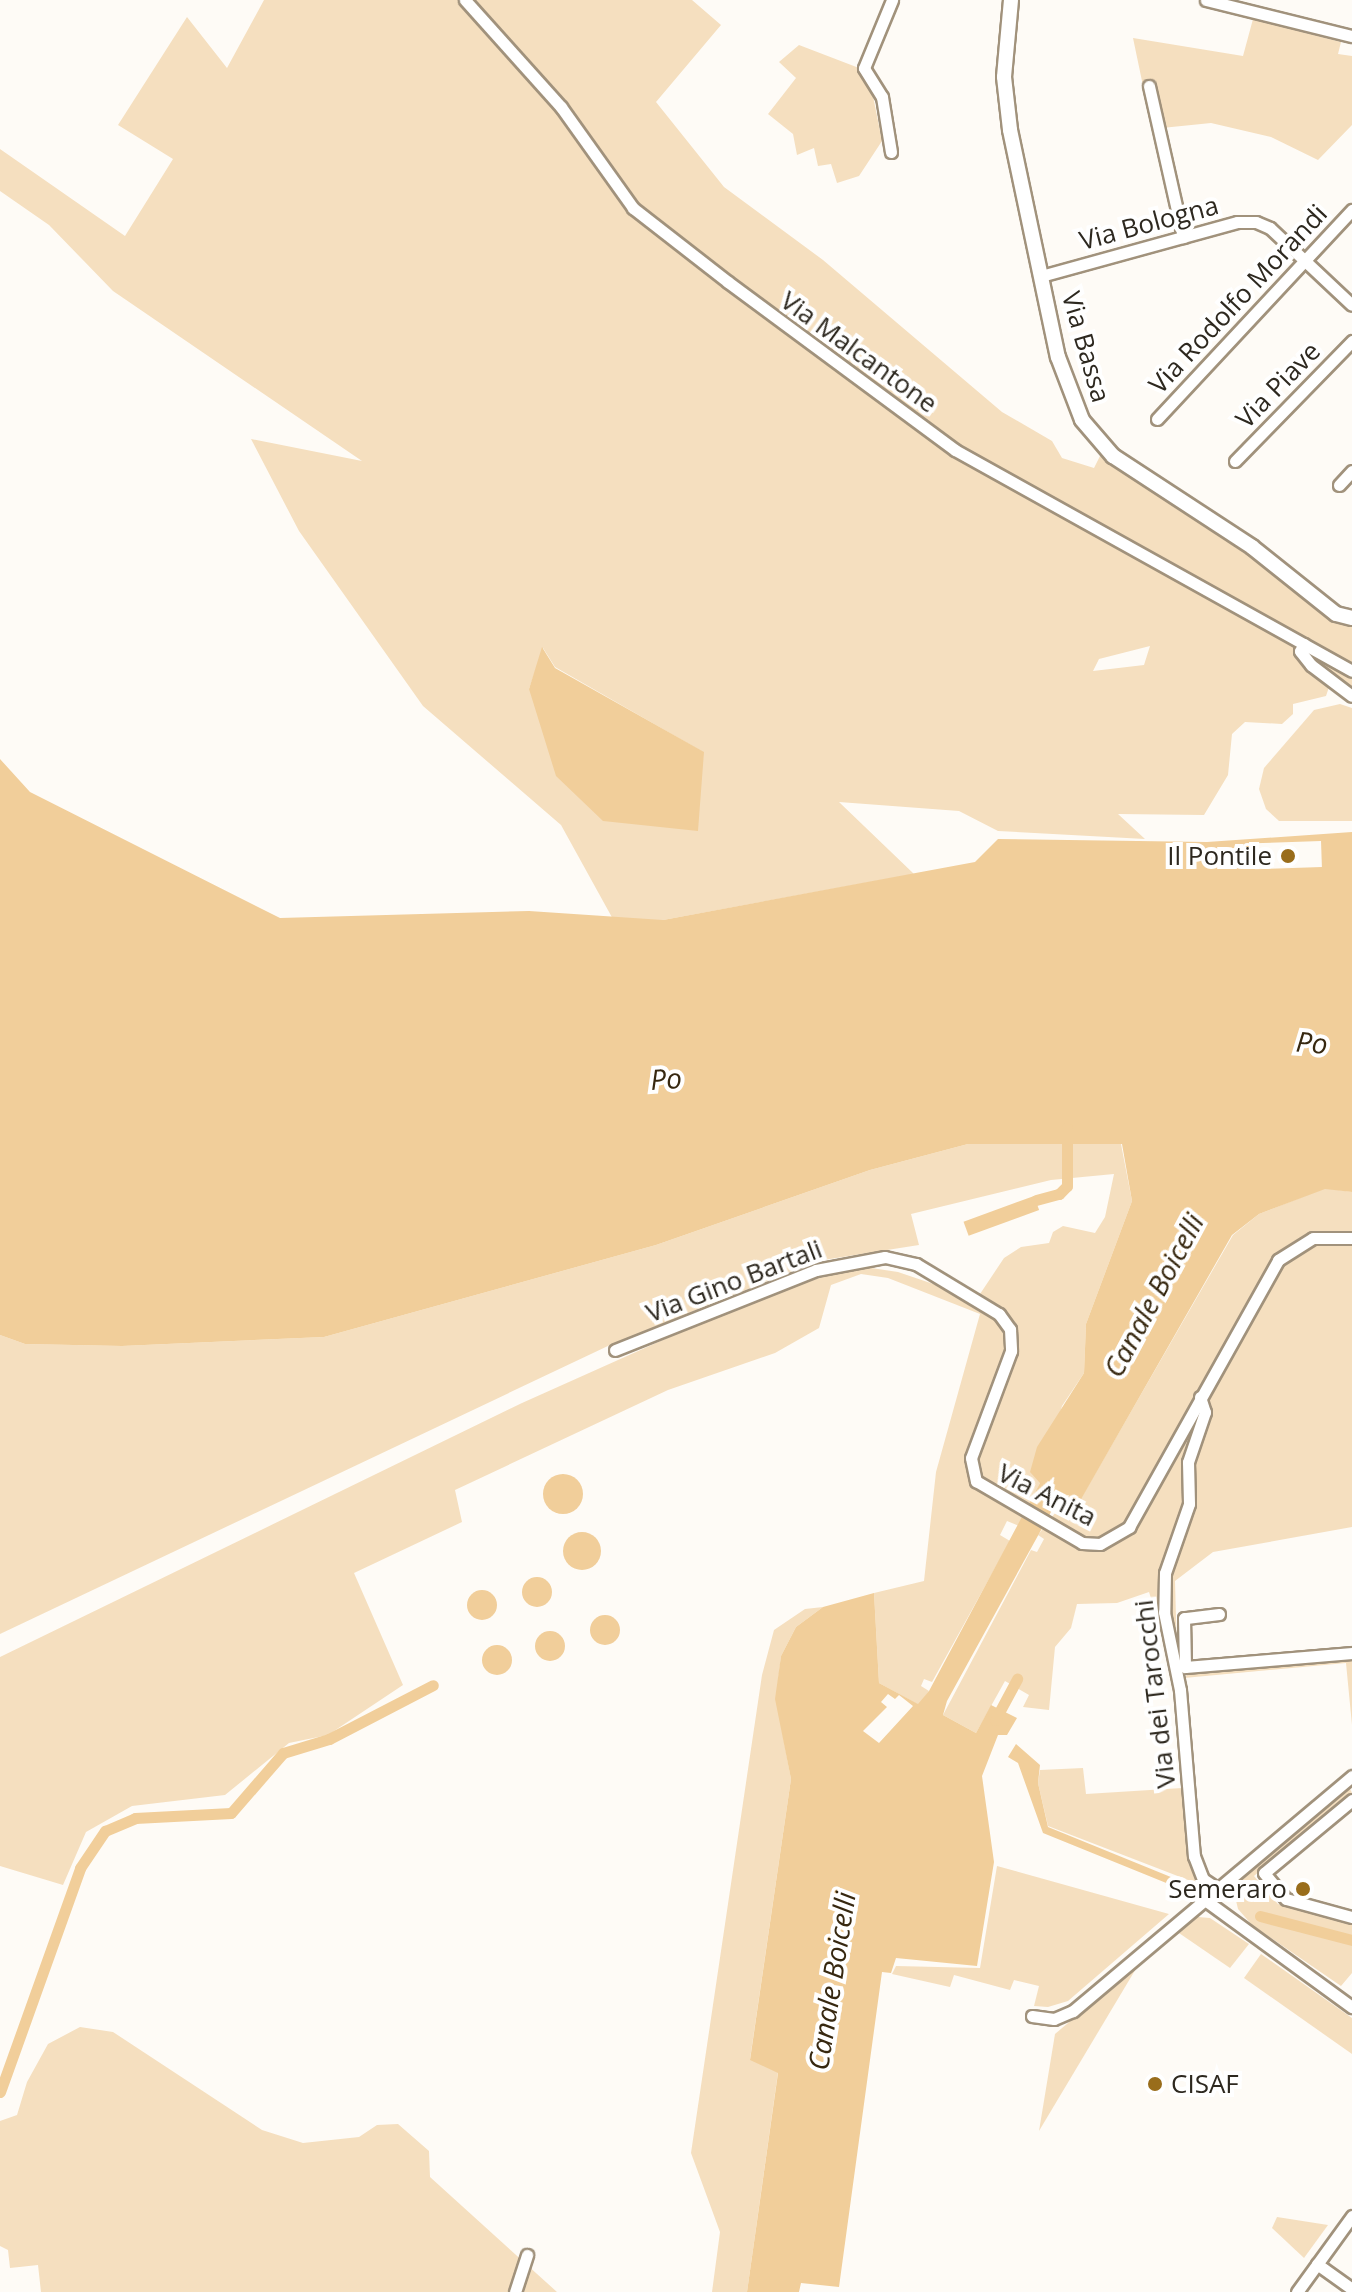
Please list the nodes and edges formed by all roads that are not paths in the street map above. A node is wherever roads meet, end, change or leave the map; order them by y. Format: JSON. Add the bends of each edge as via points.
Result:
{"nodes":[{"id":1,"x":465,"y":0,"type":"edge"},
{"id":2,"x":892,"y":0,"type":"edge"},
{"id":3,"x":1206,"y":0,"type":"edge"},
{"id":4,"x":1009,"y":1,"type":"edge"},
{"id":5,"x":1352,"y":36,"type":"edge"},
{"id":6,"x":1149,"y":86,"type":"dead end"},
{"id":7,"x":891,"y":152,"type":"dead end"},
{"id":8,"x":1352,"y":210,"type":"edge"},
{"id":9,"x":1183,"y":237,"type":"junction"},
{"id":10,"x":1304,"y":260,"type":"junction"},
{"id":11,"x":1041,"y":276,"type":"junction"},
{"id":12,"x":1352,"y":305,"type":"edge"},
{"id":13,"x":1352,"y":341,"type":"edge"},
{"id":14,"x":1157,"y":419,"type":"dead end"},
{"id":15,"x":1235,"y":461,"type":"dead end"},
{"id":16,"x":1352,"y":471,"type":"edge"},
{"id":17,"x":1339,"y":485,"type":"dead end"},
{"id":18,"x":1352,"y":618,"type":"edge"},
{"id":19,"x":1304,"y":644,"type":"junction"},
{"id":20,"x":1352,"y":671,"type":"edge"},
{"id":21,"x":1352,"y":696,"type":"edge"},
{"id":22,"x":1352,"y":1238,"type":"edge"},
{"id":23,"x":916,"y":1264,"type":"joint"},
{"id":24,"x":615,"y":1350,"type":"dead end"},
{"id":25,"x":1200,"y":1397,"type":"junction"},
{"id":26,"x":1219,"y":1614,"type":"dead end"},
{"id":27,"x":1352,"y":1653,"type":"edge"},
{"id":28,"x":1179,"y":1668,"type":"junction"},
{"id":29,"x":1352,"y":1776,"type":"edge"},
{"id":30,"x":1352,"y":1800,"type":"edge"},
{"id":31,"x":1218,"y":1889,"type":"junction"},
{"id":32,"x":1205,"y":1900,"type":"junction"},
{"id":33,"x":1352,"y":1917,"type":"edge"},
{"id":34,"x":1350,"y":2001,"type":"edge"},
{"id":35,"x":1032,"y":2016,"type":"dead end"},
{"id":36,"x":1352,"y":2216,"type":"edge"},
{"id":37,"x":527,"y":2255,"type":"dead end"},
{"id":38,"x":1317,"y":2264,"type":"junction"},
{"id":39,"x":1352,"y":2289,"type":"edge"},
{"id":40,"x":515,"y":2292,"type":"edge"},
{"id":41,"x":1297,"y":2292,"type":"edge"}],
"edges":[{"from":1,"to":19,"type":"street","name":"Via Malcantone","via":[[561,107],[633,208],[716,273],[955,450]]},
{"from":2,"to":7,"type":"street","via":[[864,68],[882,97]]},
{"from":3,"to":5,"type":"street"},
{"from":4,"to":11,"type":"street","name":"Via Bassa","via":[[1005,95]]},
{"from":6,"to":9,"type":"street"},
{"from":8,"to":10,"type":"street","name":"Via Rodolfo Morandi"},
{"from":9,"to":10,"type":"street","name":"Via Bologna","via":[[1256,222]]},
{"from":9,"to":11,"type":"street","name":"Via Bologna"},
{"from":10,"to":12,"type":"street","name":"Via Bologna"},
{"from":10,"to":14,"type":"street","name":"Via Rodolfo Morandi"},
{"from":11,"to":18,"type":"street","name":"Via Bassa","via":[[1063,370],[1082,420],[1101,446],[1252,547],[1336,614]]},
{"from":13,"to":15,"type":"street","name":"Via Piave"},
{"from":16,"to":17,"type":"street"},
{"from":19,"to":20,"type":"street","name":"Via Malcantone"},
{"from":19,"to":21,"type":"street","name":"Via Malcantone","via":[[1300,651],[1311,665]]},
{"from":22,"to":25,"type":"street","name":"Via Anita","via":[[1313,1238],[1278,1260]]},
{"from":23,"to":24,"type":"street","name":"Via Gino Bartali","via":[[885,1257],[816,1270]]},
{"from":23,"to":25,"type":"street","name":"Via Anita","via":[[1007,1320],[1011,1351],[970,1466],[980,1486],[1053,1528],[1092,1545],[1121,1534]]},
{"from":25,"to":28,"type":"street","name":"Via dei Tarocchi","via":[[1205,1412],[1188,1462],[1189,1504],[1165,1573],[1164,1612]]},
{"from":26,"to":28,"type":"street","via":[[1184,1618]]},
{"from":27,"to":28,"type":"street"},
{"from":28,"to":31,"type":"street","name":"Via dei Tarocchi","via":[[1194,1856],[1203,1879]]},
{"from":29,"to":31,"type":"street"},
{"from":30,"to":33,"type":"street","via":[[1264,1873],[1286,1899]]},
{"from":31,"to":32,"type":"street"},
{"from":32,"to":34,"type":"street"},
{"from":32,"to":35,"type":"street","via":[[1073,2011],[1054,2019]]},
{"from":36,"to":38,"type":"street"},
{"from":37,"to":40,"type":"street"},
{"from":38,"to":39,"type":"street"},
{"from":38,"to":41,"type":"street"}]}
